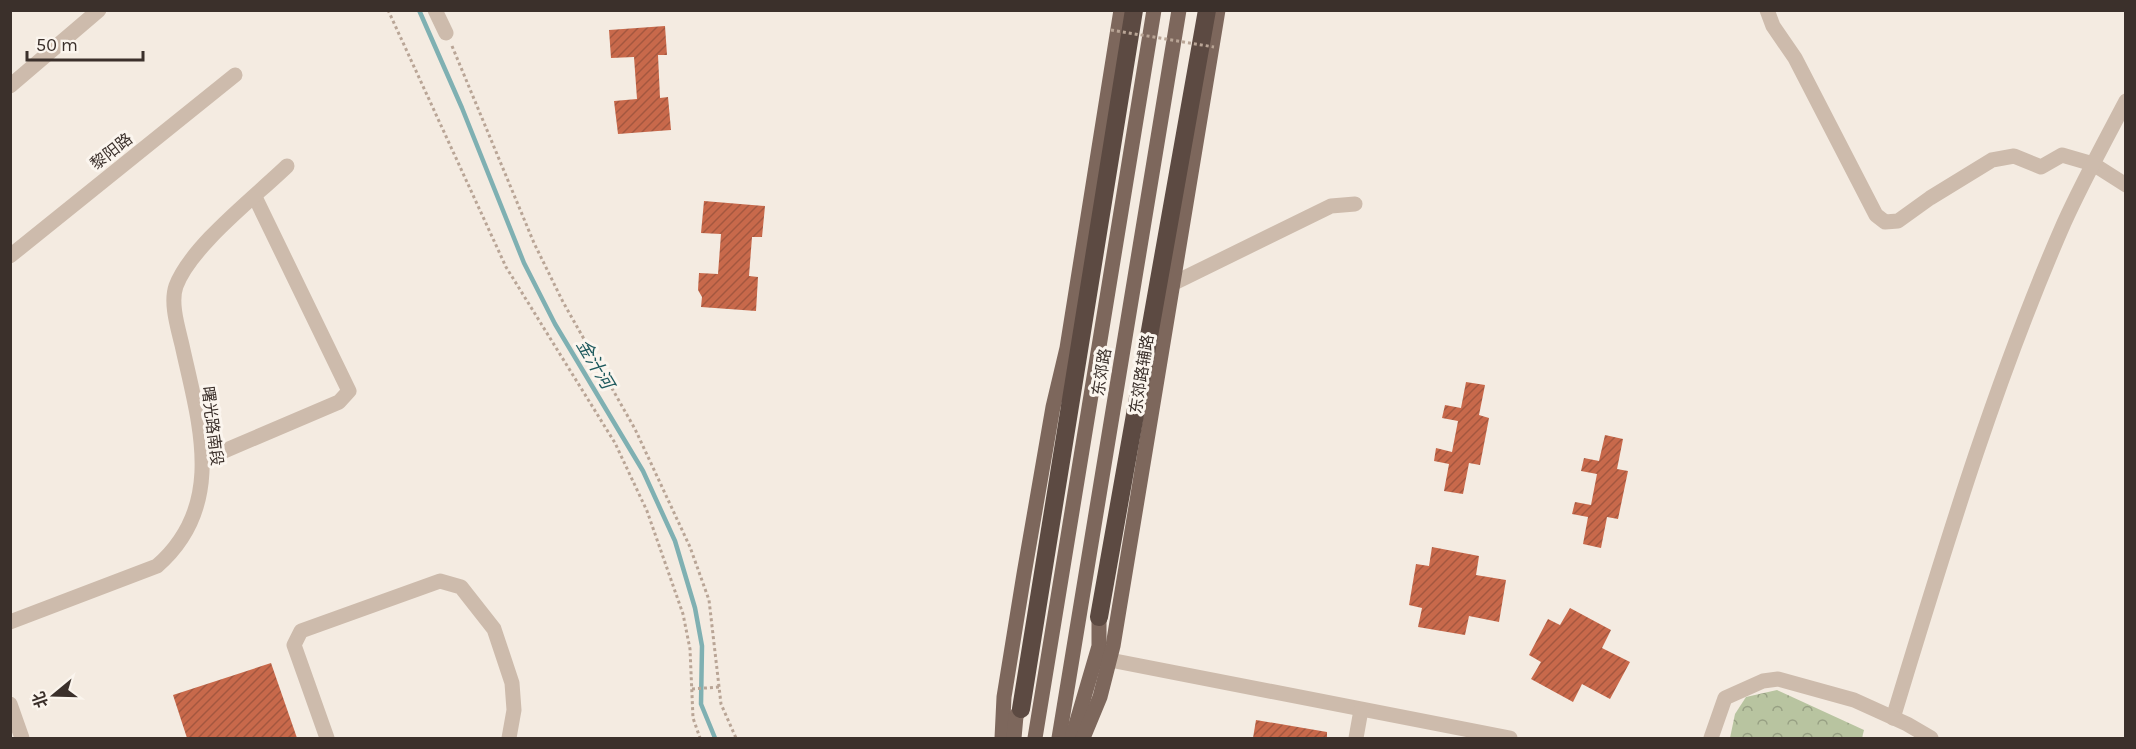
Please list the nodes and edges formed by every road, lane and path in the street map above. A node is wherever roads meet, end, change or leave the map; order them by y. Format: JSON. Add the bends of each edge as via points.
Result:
{"nodes":[{"id":1,"x":99,"y":10,"type":"edge"},
{"id":2,"x":388,"y":10,"type":"edge"},
{"id":3,"x":435,"y":10,"type":"edge"},
{"id":4,"x":1121,"y":10,"type":"edge"},
{"id":5,"x":1134,"y":10,"type":"edge"},
{"id":6,"x":1154,"y":10,"type":"edge"},
{"id":7,"x":1179,"y":10,"type":"edge"},
{"id":8,"x":1767,"y":10,"type":"edge"},
{"id":9,"x":1216,"y":11,"type":"edge"},
{"id":10,"x":1111,"y":30,"type":"dead end"},
{"id":11,"x":446,"y":33,"type":"joint"},
{"id":12,"x":1214,"y":47,"type":"dead end"},
{"id":13,"x":235,"y":75,"type":"dead end"},
{"id":14,"x":10,"y":86,"type":"edge"},
{"id":15,"x":2126,"y":101,"type":"edge"},
{"id":16,"x":2093,"y":164,"type":"junction"},
{"id":17,"x":287,"y":166,"type":"dead end"},
{"id":18,"x":2126,"y":185,"type":"edge"},
{"id":19,"x":255,"y":197,"type":"junction"},
{"id":20,"x":1355,"y":204,"type":"dead end"},
{"id":21,"x":10,"y":256,"type":"edge"},
{"id":22,"x":1174,"y":283,"type":"junction"},
{"id":23,"x":203,"y":460,"type":"junction"},
{"id":24,"x":1100,"y":617,"type":"joint"},
{"id":25,"x":10,"y":621,"type":"edge"},
{"id":26,"x":1110,"y":660,"type":"junction"},
{"id":27,"x":719,"y":687,"type":"junction"},
{"id":28,"x":692,"y":689,"type":"junction"},
{"id":29,"x":10,"y":704,"type":"edge"},
{"id":30,"x":1022,"y":709,"type":"joint"},
{"id":31,"x":1361,"y":711,"type":"junction"},
{"id":32,"x":1893,"y":718,"type":"junction"},
{"id":33,"x":22,"y":738,"type":"edge"},
{"id":34,"x":327,"y":738,"type":"edge"},
{"id":35,"x":509,"y":738,"type":"edge"},
{"id":36,"x":700,"y":738,"type":"edge"},
{"id":37,"x":736,"y":738,"type":"edge"},
{"id":38,"x":1002,"y":738,"type":"edge"},
{"id":39,"x":1014,"y":738,"type":"edge"},
{"id":40,"x":1035,"y":738,"type":"edge"},
{"id":41,"x":1059,"y":738,"type":"edge"},
{"id":42,"x":1072,"y":738,"type":"edge"},
{"id":43,"x":1083,"y":738,"type":"edge"},
{"id":44,"x":1356,"y":738,"type":"edge"},
{"id":45,"x":1510,"y":738,"type":"edge"},
{"id":46,"x":1711,"y":738,"type":"edge"},
{"id":47,"x":1931,"y":738,"type":"edge"}],
"edges":[{"from":1,"to":14,"type":"street"},
{"from":2,"to":28,"type":"path","via":[[506,267],[615,443],[647,511],[683,614]]},
{"from":3,"to":11,"type":"street"},
{"from":4,"to":38,"type":"main road","via":[[1067,348],[1024,574],[1004,697]]},
{"from":5,"to":30,"type":"highway"},
{"from":6,"to":40,"type":"main road","name":"东郊路"},
{"from":7,"to":41,"type":"main road","name":"东郊路"},
{"from":8,"to":16,"type":"street","via":[[1876,215],[1885,222],[1898,221],[1992,160],[2014,156],[2041,167],[2062,155]]},
{"from":9,"to":22,"type":"main road","name":"东郊路辅路"},
{"from":9,"to":24,"type":"highway"},
{"from":10,"to":12,"type":"path","bridge":true},
{"from":11,"to":27,"type":"path","via":[[534,243],[635,429],[690,547],[709,600]]},
{"from":13,"to":21,"type":"street","name":"黎阳路"},
{"from":15,"to":16,"type":"street"},
{"from":16,"to":18,"type":"street"},
{"from":16,"to":32,"type":"street","via":[[2033,301],[1970,474]]},
{"from":17,"to":19,"type":"street","name":"曙光路南段"},
{"from":19,"to":23,"type":"street","name":"曙光路南段","via":[[203,245],[175,288],[175,316]]},
{"from":19,"to":23,"type":"street","via":[[349,391],[339,402]]},
{"from":20,"to":22,"type":"street","via":[[1331,206]]},
{"from":22,"to":26,"type":"main road","name":"东郊路辅路"},
{"from":23,"to":25,"type":"street","name":"曙光路南段","via":[[198,504],[189,528],[176,549],[157,566]]},
{"from":24,"to":42,"type":"main road","via":[[1099,646]]},
{"from":26,"to":31,"type":"street"},
{"from":26,"to":43,"type":"main road","name":"东郊路辅路"},
{"from":27,"to":28,"type":"path"},
{"from":27,"to":37,"type":"path","via":[[721,704]]},
{"from":28,"to":36,"type":"path","via":[[693,718]]},
{"from":29,"to":33,"type":"street"},
{"from":30,"to":39,"type":"main road","via":[[1016,716]]},
{"from":31,"to":44,"type":"street"},
{"from":31,"to":45,"type":"street"},
{"from":32,"to":46,"type":"street","via":[[1854,700],[1778,679],[1763,681],[1725,698]]},
{"from":32,"to":47,"type":"street"},
{"from":34,"to":35,"type":"street","via":[[294,645],[300,631],[440,581],[461,587],[494,629],[512,683],[514,710]]}]}
